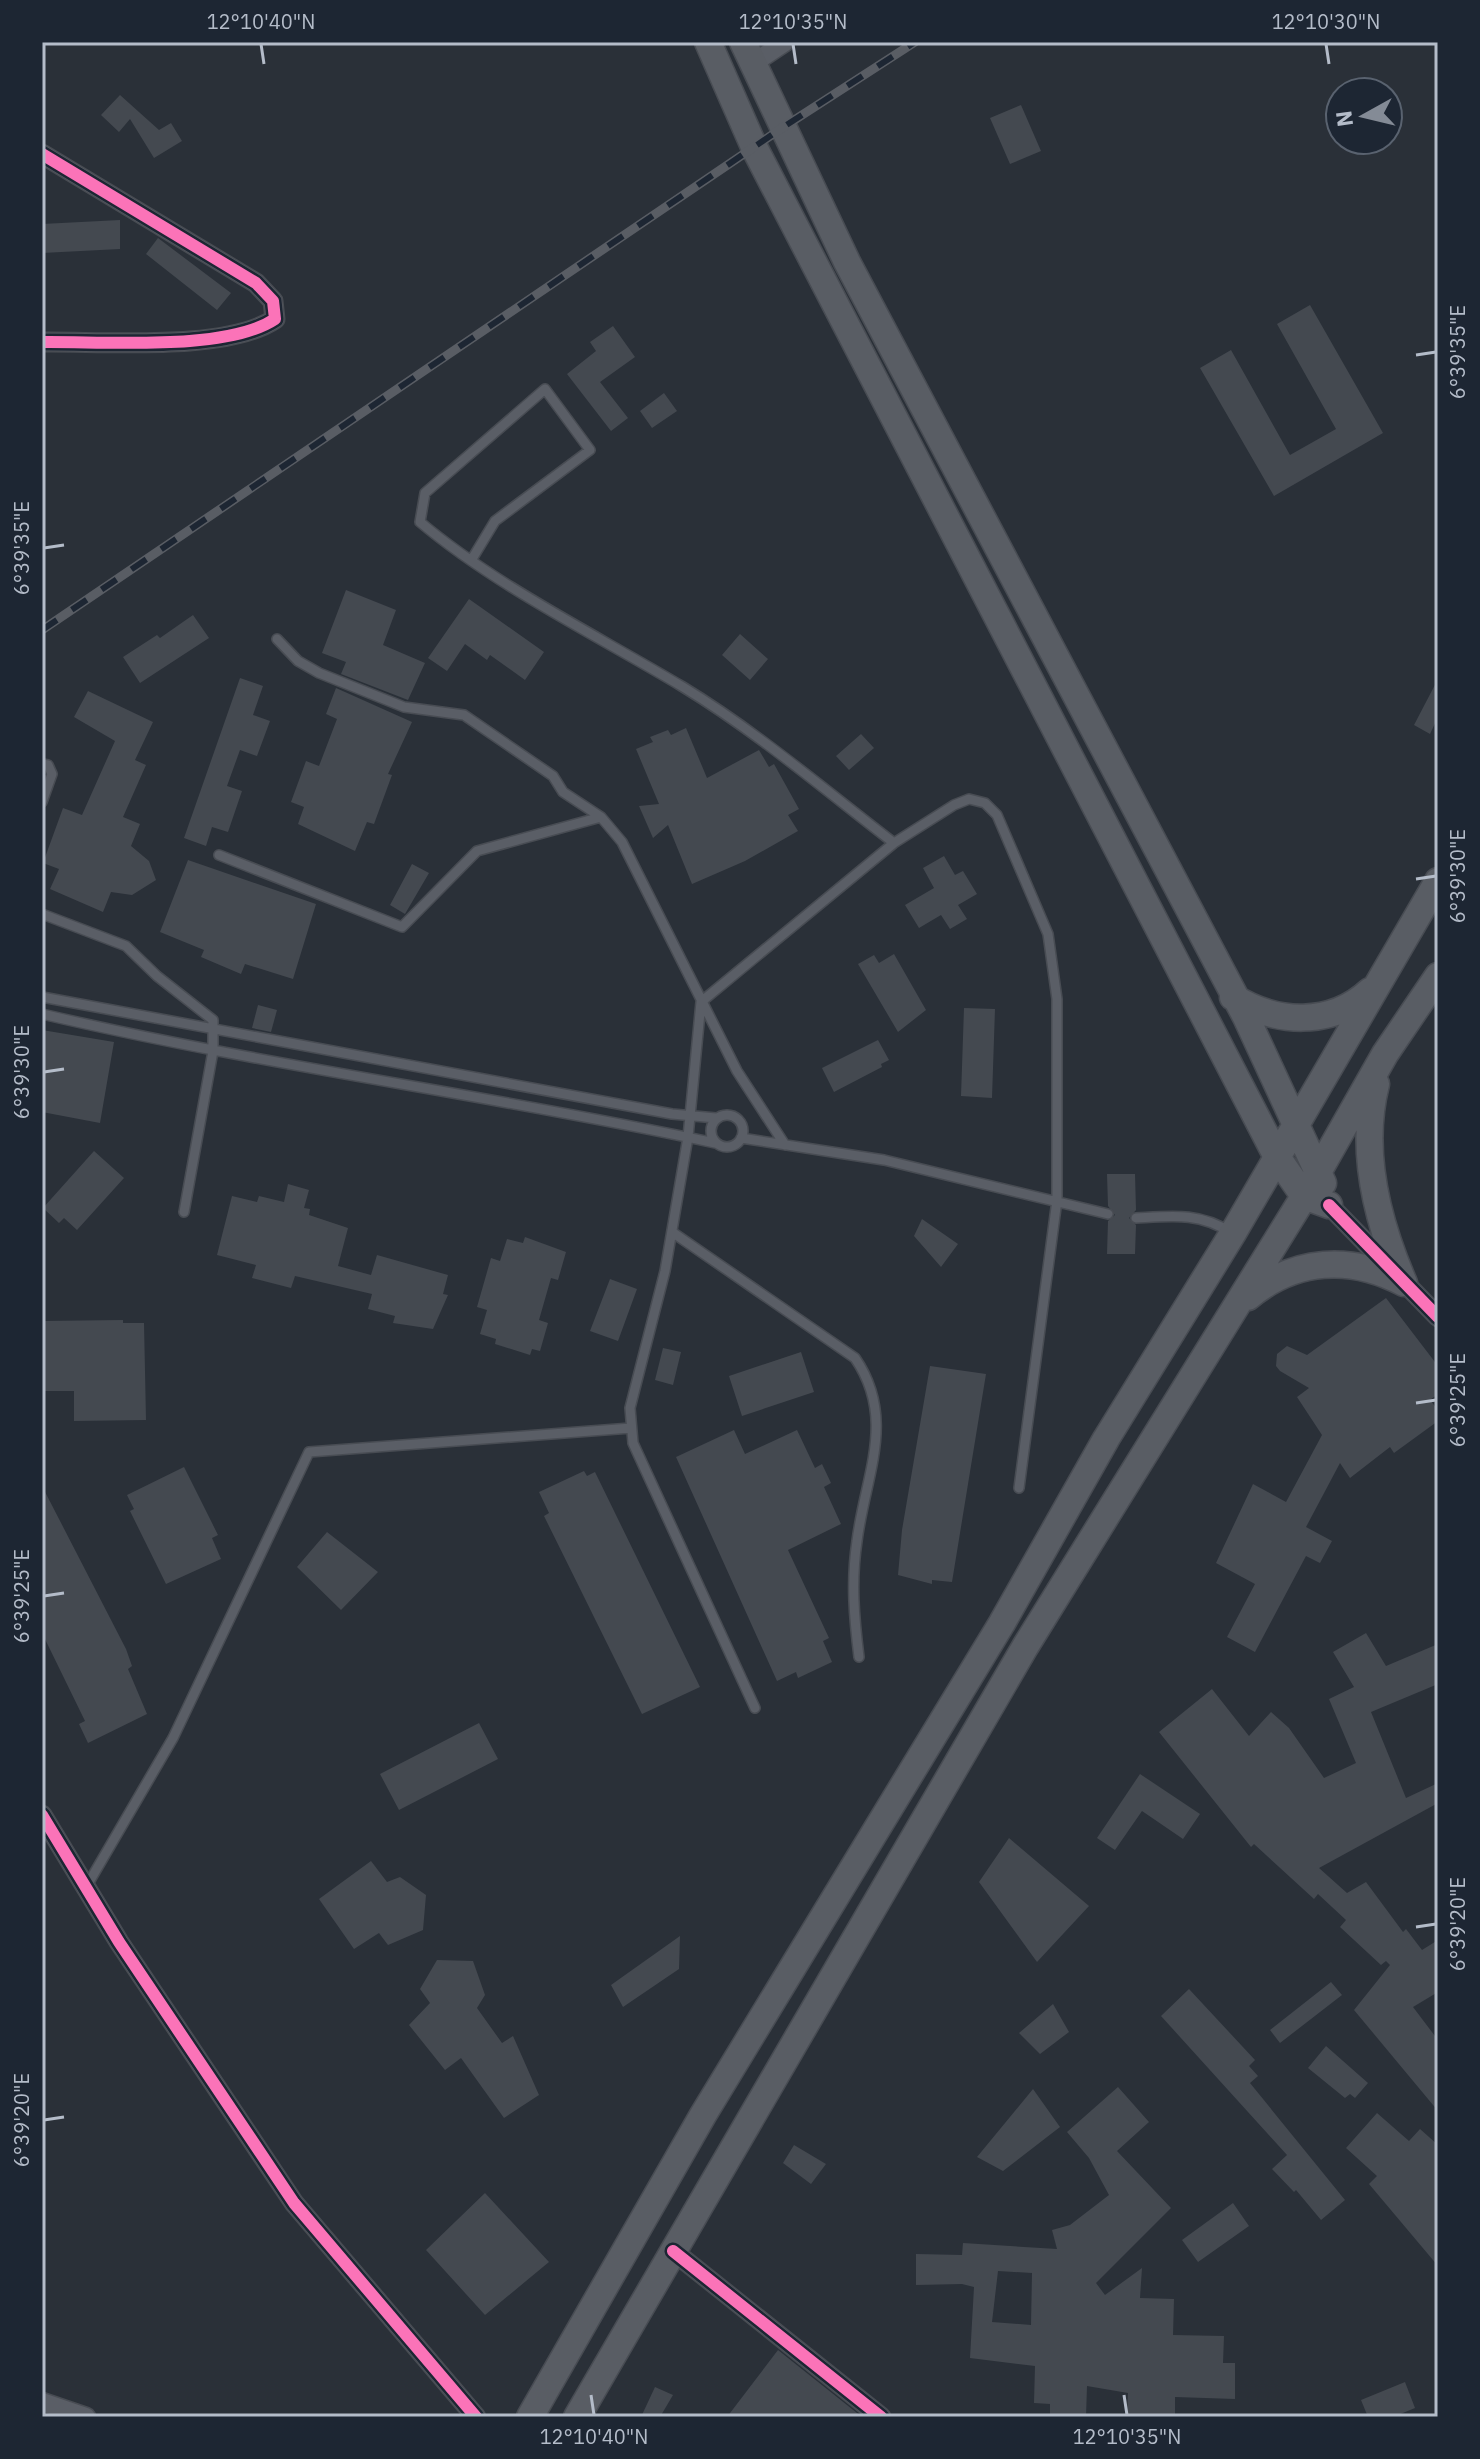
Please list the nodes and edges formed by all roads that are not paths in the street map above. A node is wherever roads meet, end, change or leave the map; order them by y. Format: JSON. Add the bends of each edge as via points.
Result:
{"nodes":[{"id":1,"x":708,"y":42,"type":"edge"},
{"id":2,"x":785,"y":42,"type":"edge"},
{"id":3,"x":748,"y":53,"type":"edge"},
{"id":4,"x":42,"y":154,"type":"edge"},
{"id":5,"x":42,"y":342,"type":"edge"},
{"id":6,"x":472,"y":559,"type":"junction"},
{"id":7,"x":277,"y":639,"type":"dead end"},
{"id":8,"x":42,"y":764,"type":"edge"},
{"id":9,"x":42,"y":802,"type":"edge"},
{"id":10,"x":601,"y":817,"type":"junction"},
{"id":11,"x":894,"y":843,"type":"junction"},
{"id":12,"x":219,"y":855,"type":"dead end"},
{"id":13,"x":1438,"y":881,"type":"edge"},
{"id":14,"x":42,"y":914,"type":"edge"},
{"id":15,"x":1378,"y":984,"type":"junction"},
{"id":16,"x":1435,"y":984,"type":"edge"},
{"id":17,"x":42,"y":997,"type":"edge"},
{"id":18,"x":1233,"y":997,"type":"junction"},
{"id":19,"x":701,"y":1002,"type":"junction"},
{"id":20,"x":42,"y":1014,"type":"edge"},
{"id":21,"x":214,"y":1029,"type":"junction"},
{"id":22,"x":213,"y":1051,"type":"junction"},
{"id":23,"x":1385,"y":1054,"type":"junction"},
{"id":24,"x":691,"y":1117,"type":"junction"},
{"id":25,"x":716,"y":1118,"type":"junction"},
{"id":26,"x":1297,"y":1124,"type":"junction"},
{"id":27,"x":688,"y":1137,"type":"junction"},
{"id":28,"x":741,"y":1138,"type":"junction"},
{"id":29,"x":715,"y":1143,"type":"junction"},
{"id":30,"x":785,"y":1145,"type":"junction"},
{"id":31,"x":1277,"y":1157,"type":"junction"},
{"id":32,"x":1319,"y":1169,"type":"junction"},
{"id":33,"x":1304,"y":1196,"type":"junction"},
{"id":34,"x":1057,"y":1200,"type":"junction"},
{"id":35,"x":1329,"y":1205,"type":"junction"},
{"id":36,"x":184,"y":1212,"type":"dead end"},
{"id":37,"x":1108,"y":1214,"type":"dead end"},
{"id":38,"x":1136,"y":1218,"type":"dead end"},
{"id":39,"x":672,"y":1232,"type":"junction"},
{"id":40,"x":1233,"y":1233,"type":"junction"},
{"id":41,"x":1404,"y":1283,"type":"junction"},
{"id":42,"x":1231,"y":1315,"type":"junction"},
{"id":43,"x":1438,"y":1317,"type":"edge"},
{"id":44,"x":631,"y":1428,"type":"junction"},
{"id":45,"x":1019,"y":1488,"type":"dead end"},
{"id":46,"x":859,"y":1657,"type":"dead end"},
{"id":47,"x":755,"y":1708,"type":"dead end"},
{"id":48,"x":43,"y":1822,"type":"edge"},
{"id":49,"x":85,"y":1889,"type":"junction"},
{"id":50,"x":673,"y":2251,"type":"junction"},
{"id":51,"x":42,"y":2402,"type":"edge"},
{"id":52,"x":86,"y":2417,"type":"edge"},
{"id":53,"x":476,"y":2417,"type":"edge"},
{"id":54,"x":530,"y":2417,"type":"edge"},
{"id":55,"x":577,"y":2417,"type":"edge"},
{"id":56,"x":881,"y":2417,"type":"edge"}],
"edges":[{"from":1,"to":31,"type":"main road","via":[[755,149]]},
{"from":2,"to":3,"type":"street"},
{"from":3,"to":18,"type":"main road","via":[[847,262]]},
{"from":4,"to":5,"type":"street","via":[[256,283],[273,301],[275,319],[260,329],[218,339]]},
{"from":6,"to":6,"type":"lane","via":[[495,521],[590,450],[545,389],[425,493],[420,522]]},
{"from":6,"to":11,"type":"lane","via":[[735,723]]},
{"from":7,"to":10,"type":"lane","via":[[319,673],[404,707],[464,715],[553,776],[563,792]]},
{"from":8,"to":9,"type":"lane","via":[[52,774]]},
{"from":10,"to":12,"type":"lane","via":[[477,851],[402,927]]},
{"from":10,"to":19,"type":"lane","via":[[633,861]]},
{"from":11,"to":19,"type":"lane"},
{"from":11,"to":34,"type":"lane","via":[[969,799],[985,803],[997,815],[1010,843],[1048,934],[1057,999]]},
{"from":13,"to":15,"type":"main road"},
{"from":14,"to":21,"type":"lane","via":[[126,946],[204,1010]]},
{"from":15,"to":18,"type":"main road","via":[[1349,1006],[1313,1017],[1272,1015]]},
{"from":15,"to":26,"type":"main road"},
{"from":16,"to":23,"type":"main road"},
{"from":17,"to":21,"type":"lane"},
{"from":18,"to":26,"type":"main road"},
{"from":19,"to":24,"type":"lane"},
{"from":19,"to":30,"type":"lane"},
{"from":20,"to":22,"type":"lane"},
{"from":21,"to":22,"type":"lane"},
{"from":21,"to":24,"type":"lane"},
{"from":22,"to":27,"type":"lane"},
{"from":22,"to":36,"type":"lane"},
{"from":23,"to":32,"type":"main road"},
{"from":23,"to":41,"type":"main road","via":[[1371,1108],[1372,1172],[1382,1227]]},
{"from":24,"to":25,"type":"lane"},
{"from":24,"to":27,"type":"lane"},
{"from":25,"to":28,"type":"lane","via":[[735,1116],[741,1122]]},
{"from":25,"to":29,"type":"lane","via":[[710,1129]]},
{"from":26,"to":31,"type":"main road"},
{"from":26,"to":32,"type":"main road"},
{"from":27,"to":29,"type":"lane"},
{"from":27,"to":39,"type":"lane"},
{"from":28,"to":29,"type":"lane","via":[[729,1147]]},
{"from":28,"to":30,"type":"lane"},
{"from":30,"to":34,"type":"lane","via":[[884,1160]]},
{"from":31,"to":33,"type":"main road"},
{"from":31,"to":40,"type":"main road"},
{"from":32,"to":33,"type":"main road"},
{"from":32,"to":35,"type":"main road"},
{"from":33,"to":35,"type":"main road"},
{"from":33,"to":42,"type":"main road"},
{"from":34,"to":37,"type":"lane"},
{"from":34,"to":45,"type":"lane"},
{"from":35,"to":41,"type":"street"},
{"from":38,"to":40,"type":"lane","via":[[1194,1215]]},
{"from":39,"to":44,"type":"lane","via":[[630,1408]]},
{"from":39,"to":46,"type":"lane","via":[[855,1358],[867,1376],[877,1405],[851,1596]]},
{"from":40,"to":54,"type":"main road","via":[[703,2115]]},
{"from":41,"to":42,"type":"main road","via":[[1352,1264],[1315,1265],[1260,1287]]},
{"from":41,"to":43,"type":"street"},
{"from":42,"to":50,"type":"main road","via":[[1025,1647]]},
{"from":44,"to":47,"type":"lane","via":[[633,1443]]},
{"from":44,"to":49,"type":"lane","via":[[309,1452],[173,1738]]},
{"from":48,"to":49,"type":"street"},
{"from":49,"to":53,"type":"street","via":[[294,2203]]},
{"from":50,"to":55,"type":"main road"},
{"from":50,"to":56,"type":"street"},
{"from":51,"to":52,"type":"street"}]}
